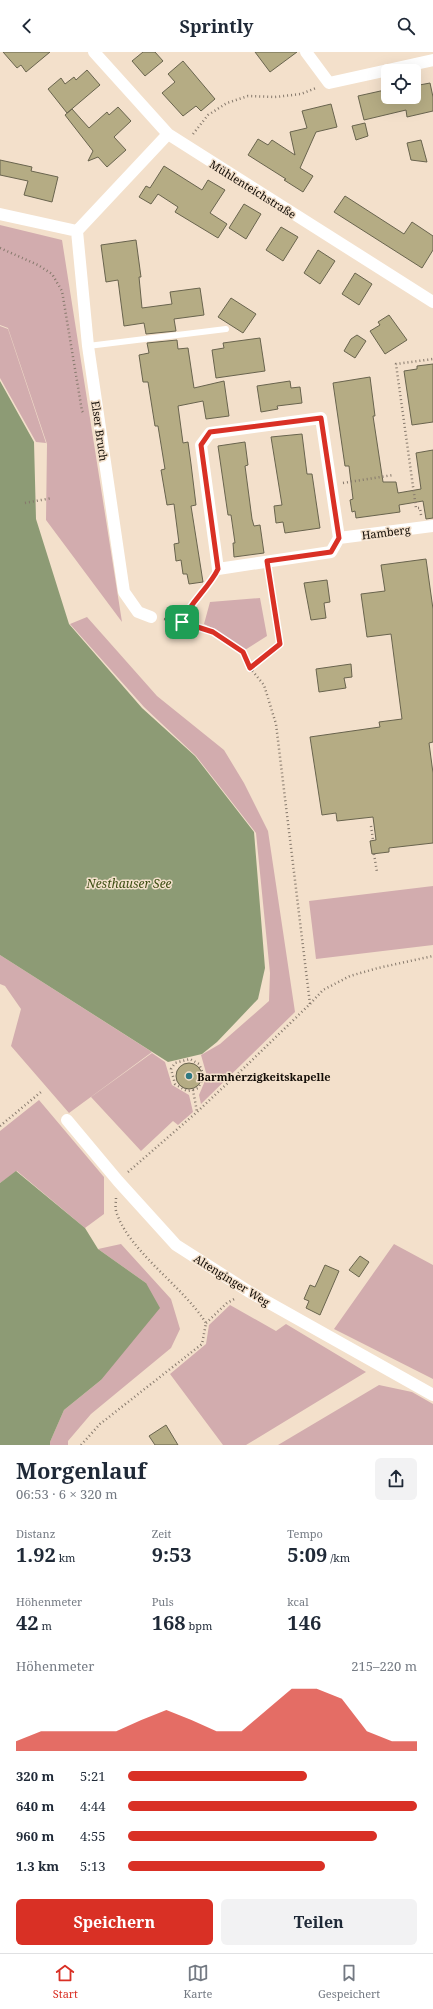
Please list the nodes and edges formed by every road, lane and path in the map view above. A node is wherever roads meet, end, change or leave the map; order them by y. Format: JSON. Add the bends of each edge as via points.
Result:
{"nodes":[{"id":1,"x":94,"y":52,"type":"edge"},
{"id":2,"x":306,"y":52,"type":"edge"},
{"id":3,"x":433,"y":60,"type":"edge"},
{"id":4,"x":329,"y":83,"type":"junction"},
{"id":5,"x":168,"y":134,"type":"junction"},
{"id":6,"x":184,"y":146,"type":"junction"},
{"id":7,"x":0,"y":214,"type":"edge"},
{"id":8,"x":77,"y":231,"type":"junction"},
{"id":9,"x":0,"y":248,"type":"edge"},
{"id":10,"x":433,"y":302,"type":"edge"},
{"id":11,"x":226,"y":329,"type":"dead end"},
{"id":12,"x":88,"y":346,"type":"junction"},
{"id":13,"x":433,"y":359,"type":"edge"},
{"id":14,"x":85,"y":416,"type":"dead end"},
{"id":15,"x":393,"y":475,"type":"dead end"},
{"id":16,"x":331,"y":485,"type":"junction"},
{"id":17,"x":52,"y":498,"type":"dead end"},
{"id":18,"x":25,"y":502,"type":"dead end"},
{"id":19,"x":420,"y":513,"type":"dead end"},
{"id":20,"x":433,"y":526,"type":"edge"},
{"id":21,"x":339,"y":538,"type":"junction"},
{"id":22,"x":267,"y":561,"type":"junction"},
{"id":23,"x":218,"y":569,"type":"junction"},
{"id":24,"x":151,"y":617,"type":"joint"},
{"id":25,"x":182,"y":622,"type":"junction"},
{"id":26,"x":250,"y":668,"type":"junction"},
{"id":27,"x":371,"y":826,"type":"dead end"},
{"id":28,"x":373,"y":840,"type":"dead end"},
{"id":29,"x":374,"y":854,"type":"dead end"},
{"id":30,"x":377,"y":872,"type":"dead end"},
{"id":31,"x":433,"y":956,"type":"edge"},
{"id":32,"x":310,"y":1004,"type":"junction"},
{"id":33,"x":193,"y":1090,"type":"junction"},
{"id":34,"x":42,"y":1092,"type":"dead end"},
{"id":35,"x":197,"y":1112,"type":"junction"},
{"id":36,"x":67,"y":1120,"type":"dead end"},
{"id":37,"x":0,"y":1126,"type":"edge"},
{"id":38,"x":118,"y":1181,"type":"junction"},
{"id":39,"x":248,"y":1292,"type":"junction"},
{"id":40,"x":206,"y":1323,"type":"junction"},
{"id":41,"x":433,"y":1395,"type":"edge"},
{"id":42,"x":81,"y":1445,"type":"edge"}],
"edges":[{"from":1,"to":5,"type":"street","name":"Mühlenteichstraße"},
{"from":2,"to":4,"type":"street"},
{"from":3,"to":4,"type":"street"},
{"from":4,"to":6,"type":"path","via":[[301,94],[276,97],[248,96],[226,103],[208,115]]},
{"from":5,"to":6,"type":"street","name":"Mühlenteichstraße"},
{"from":5,"to":8,"type":"street"},
{"from":6,"to":10,"type":"street","name":"Mühlenteichstraße"},
{"from":7,"to":8,"type":"street"},
{"from":8,"to":12,"type":"street","name":"Elser Bruch"},
{"from":9,"to":14,"type":"path","via":[[52,274],[62,291],[82,411]]},
{"from":11,"to":12,"type":"lane"},
{"from":12,"to":24,"type":"street","name":"Elser Bruch","via":[[124,592],[138,612]]},
{"from":13,"to":19,"type":"path","via":[[396,364],[416,508],[420,508]]},
{"from":15,"to":16,"type":"path"},
{"from":16,"to":21,"type":"street"},
{"from":16,"to":23,"type":"street","via":[[321,418],[210,432],[201,445]]},
{"from":17,"to":18,"type":"path"},
{"from":20,"to":21,"type":"street","name":"Hamberg"},
{"from":21,"to":22,"type":"street","via":[[331,552]]},
{"from":22,"to":23,"type":"street"},
{"from":22,"to":26,"type":"path","via":[[280,644]]},
{"from":23,"to":25,"type":"path","via":[[212,582]]},
{"from":24,"to":25,"type":"path"},
{"from":25,"to":26,"type":"path","via":[[213,632],[243,652]]},
{"from":26,"to":32,"type":"path","via":[[264,685],[276,724]]},
{"from":27,"to":28,"type":"path"},
{"from":29,"to":30,"type":"path"},
{"from":31,"to":32,"type":"path","via":[[350,976],[323,990]]},
{"from":32,"to":35,"type":"path"},
{"from":33,"to":33,"type":"path","via":[[188,1091],[175,1084],[171,1069],[175,1063],[190,1058],[199,1064],[204,1076],[198,1088]]},
{"from":33,"to":35,"type":"path"},
{"from":34,"to":37,"type":"path"},
{"from":35,"to":38,"type":"path"},
{"from":36,"to":38,"type":"street","name":"Altenginger Weg"},
{"from":38,"to":39,"type":"street","name":"Altenginger Weg","via":[[176,1245]]},
{"from":38,"to":40,"type":"path","via":[[116,1210],[132,1241],[196,1307]]},
{"from":39,"to":40,"type":"path","via":[[227,1303]]},
{"from":39,"to":41,"type":"street","name":"Altenginger Weg"},
{"from":40,"to":42,"type":"path","via":[[202,1344],[100,1424]]}]}
